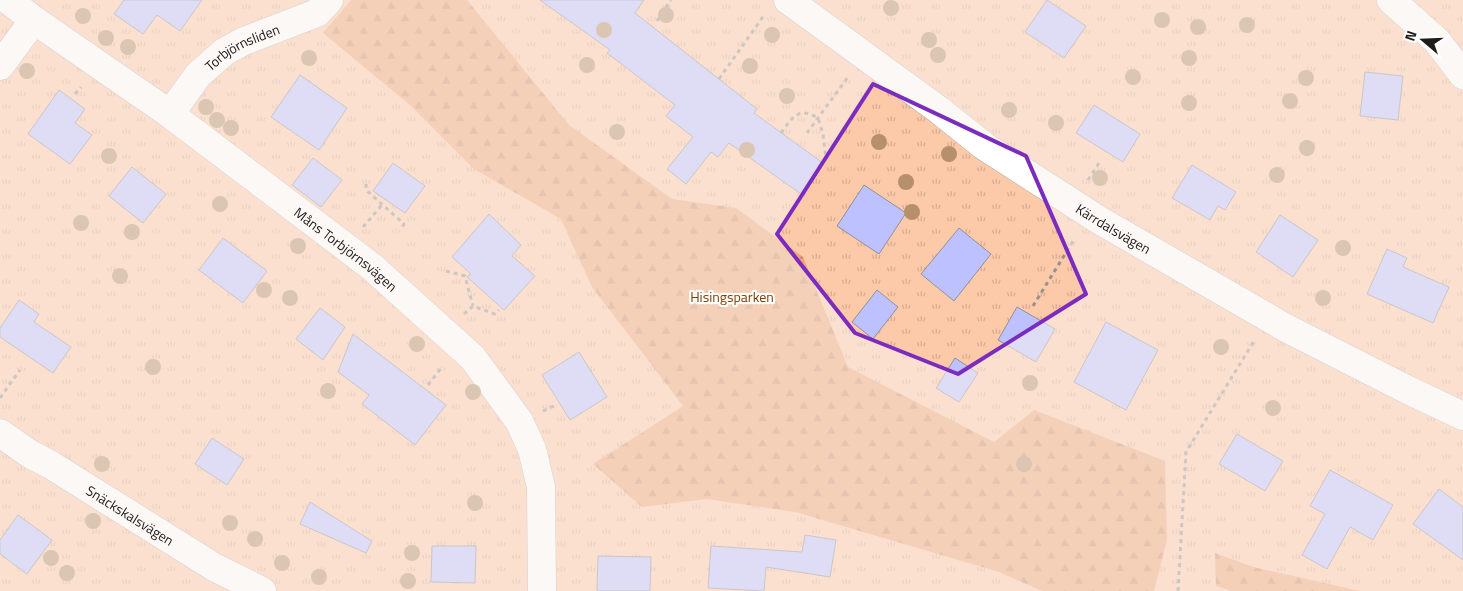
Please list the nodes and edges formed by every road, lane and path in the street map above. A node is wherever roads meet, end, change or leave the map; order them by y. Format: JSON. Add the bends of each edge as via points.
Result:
{"nodes":[{"id":1,"x":8,"y":0,"type":"edge"},
{"id":2,"x":330,"y":0,"type":"edge"},
{"id":3,"x":672,"y":0,"type":"edge"},
{"id":4,"x":1398,"y":2,"type":"edge"},
{"id":5,"x":779,"y":4,"type":"edge"},
{"id":6,"x":34,"y":20,"type":"junction"},
{"id":7,"x":657,"y":21,"type":"dead end"},
{"id":8,"x":864,"y":55,"type":"junction"},
{"id":9,"x":0,"y":66,"type":"edge"},
{"id":10,"x":1463,"y":75,"type":"edge"},
{"id":11,"x":719,"y":79,"type":"dead end"},
{"id":12,"x":170,"y":114,"type":"junction"},
{"id":13,"x":818,"y":118,"type":"junction"},
{"id":14,"x":781,"y":133,"type":"dead end"},
{"id":15,"x":807,"y":133,"type":"dead end"},
{"id":16,"x":826,"y":159,"type":"dead end"},
{"id":17,"x":366,"y":184,"type":"dead end"},
{"id":18,"x":1090,"y":214,"type":"junction"},
{"id":19,"x":401,"y":230,"type":"dead end"},
{"id":20,"x":446,"y":271,"type":"dead end"},
{"id":21,"x":473,"y":306,"type":"dead end"},
{"id":22,"x":1033,"y":306,"type":"dead end"},
{"id":23,"x":1266,"y":317,"type":"junction"},
{"id":24,"x":20,"y":370,"type":"dead end"},
{"id":25,"x":0,"y":398,"type":"edge"},
{"id":26,"x":1463,"y":416,"type":"edge"},
{"id":27,"x":0,"y":433,"type":"edge"},
{"id":28,"x":262,"y":591,"type":"edge"},
{"id":29,"x":542,"y":591,"type":"edge"},
{"id":30,"x":1178,"y":591,"type":"edge"}],
"edges":[{"from":1,"to":6,"type":"street","name":"Måns Torbjörnsvägen"},
{"from":2,"to":12,"type":"street","name":"Torbjörnsliden","via":[[317,13],[244,40],[224,52],[198,74]]},
{"from":3,"to":7,"type":"path"},
{"from":4,"to":10,"type":"street","via":[[1437,41]]},
{"from":5,"to":8,"type":"street","name":"Kärrdalsvägen"},
{"from":5,"to":11,"type":"path"},
{"from":6,"to":9,"type":"street"},
{"from":6,"to":12,"type":"street","name":"Måns Torbjörnsvägen"},
{"from":8,"to":13,"type":"path"},
{"from":8,"to":18,"type":"street","name":"Kärrdalsvägen","via":[[984,146]]},
{"from":12,"to":29,"type":"street","name":"Måns Torbjörnsvägen","via":[[372,267],[474,358],[513,413],[532,449],[541,487]]},
{"from":13,"to":14,"type":"path","via":[[798,113]]},
{"from":13,"to":15,"type":"path"},
{"from":13,"to":16,"type":"path"},
{"from":17,"to":19,"type":"path","via":[[366,190],[404,224]]},
{"from":18,"to":22,"type":"path"},
{"from":18,"to":23,"type":"street","name":"Kärrdalsvägen"},
{"from":20,"to":21,"type":"path","via":[[465,276]]},
{"from":23,"to":26,"type":"street","name":"Kärrdalsvägen"},
{"from":23,"to":30,"type":"path","via":[[1186,452]]},
{"from":24,"to":25,"type":"path"},
{"from":27,"to":28,"type":"street","name":"Snäckskalsvägen","via":[[214,567]]}]}
